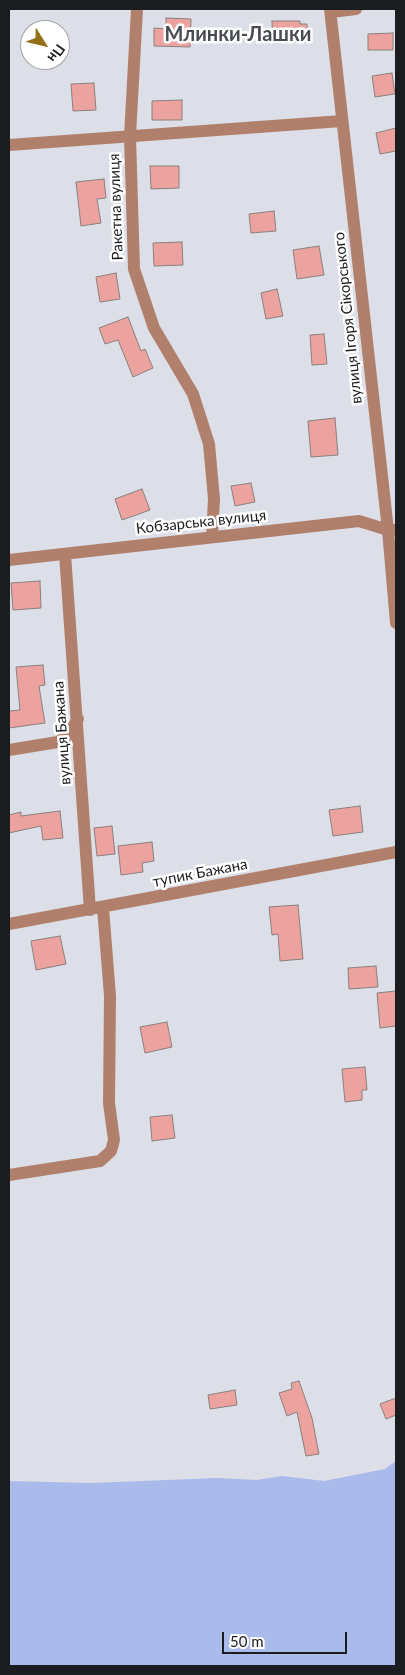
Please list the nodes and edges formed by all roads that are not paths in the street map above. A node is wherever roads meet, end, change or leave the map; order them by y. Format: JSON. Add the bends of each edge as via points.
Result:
{"nodes":[{"id":1,"x":136,"y":9,"type":"edge"},
{"id":2,"x":356,"y":9,"type":"edge"},
{"id":3,"x":331,"y":10,"type":"edge"},
{"id":4,"x":342,"y":121,"type":"junction"},
{"id":5,"x":130,"y":136,"type":"junction"},
{"id":6,"x":9,"y":144,"type":"edge"},
{"id":7,"x":392,"y":530,"type":"edge"},
{"id":8,"x":212,"y":538,"type":"junction"},
{"id":9,"x":65,"y":554,"type":"junction"},
{"id":10,"x":9,"y":560,"type":"edge"},
{"id":11,"x":396,"y":624,"type":"edge"},
{"id":12,"x":78,"y":719,"type":"junction"},
{"id":13,"x":9,"y":750,"type":"edge"},
{"id":14,"x":396,"y":852,"type":"edge"},
{"id":15,"x":103,"y":908,"type":"junction"},
{"id":16,"x":90,"y":910,"type":"junction"},
{"id":17,"x":9,"y":924,"type":"edge"},
{"id":18,"x":9,"y":1174,"type":"edge"}],
"edges":[{"from":1,"to":5,"type":"street","name":"Ракетна вулиця"},
{"from":2,"to":3,"type":"street"},
{"from":3,"to":4,"type":"street","name":"вулиця Ігоря Сікорського"},
{"from":4,"to":5,"type":"street"},
{"from":4,"to":7,"type":"street","name":"вулиця Ігоря Сікорського"},
{"from":5,"to":6,"type":"street"},
{"from":5,"to":8,"type":"street","name":"Ракетна вулиця","via":[[134,269],[154,328],[193,394],[209,444],[214,499]]},
{"from":7,"to":8,"type":"street","name":"Кобзарська вулиця","via":[[359,521]]},
{"from":7,"to":11,"type":"street","name":"вулиця Ігоря Сікорського"},
{"from":8,"to":9,"type":"street","name":"Кобзарська вулиця"},
{"from":9,"to":10,"type":"street","name":"Кобзарська вулиця"},
{"from":9,"to":12,"type":"street","name":"вулиця Бажана"},
{"from":12,"to":13,"type":"street","via":[[67,736],[58,742]]},
{"from":12,"to":16,"type":"street","name":"вулиця Бажана"},
{"from":14,"to":15,"type":"street","name":"тупик Бажана"},
{"from":15,"to":16,"type":"street","name":"тупик Бажана"},
{"from":15,"to":18,"type":"street","via":[[110,996],[109,1103],[114,1140],[111,1151],[100,1161]]},
{"from":16,"to":17,"type":"street","name":"тупик Бажана"}]}
